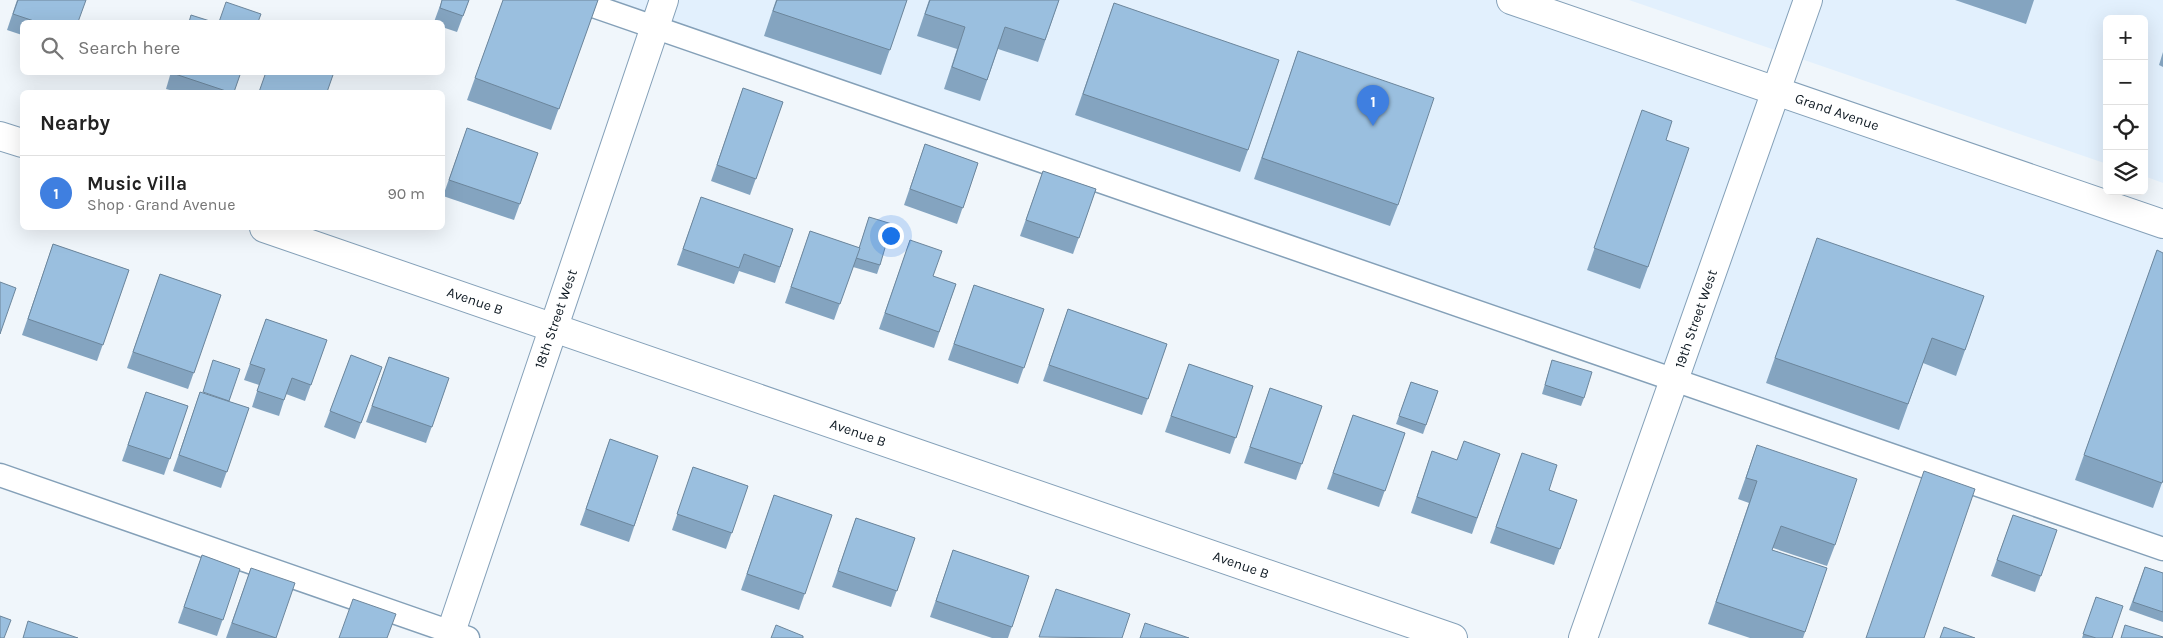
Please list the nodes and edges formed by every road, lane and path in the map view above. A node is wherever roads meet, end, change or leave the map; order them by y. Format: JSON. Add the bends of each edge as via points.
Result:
{"nodes":[{"id":1,"x":576,"y":0,"type":"edge"},
{"id":2,"x":664,"y":0,"type":"edge"},
{"id":3,"x":1511,"y":0,"type":"edge"},
{"id":4,"x":1808,"y":0,"type":"edge"},
{"id":5,"x":654,"y":27,"type":"junction"},
{"id":6,"x":1776,"y":91,"type":"junction"},
{"id":7,"x":0,"y":136,"type":"edge"},
{"id":8,"x":20,"y":142,"type":"edge"},
{"id":9,"x":2163,"y":224,"type":"edge"},
{"id":10,"x":270,"y":230,"type":"edge"},
{"id":11,"x":553,"y":328,"type":"junction"},
{"id":12,"x":1675,"y":379,"type":"junction"},
{"id":13,"x":0,"y":475,"type":"edge"},
{"id":14,"x":2163,"y":549,"type":"edge"},
{"id":15,"x":456,"y":636,"type":"edge"},
{"id":16,"x":1453,"y":638,"type":"edge"},
{"id":17,"x":1583,"y":638,"type":"edge"}],
"edges":[{"from":1,"to":5,"type":"lane"},
{"from":2,"to":5,"type":"street","name":"18th Street West"},
{"from":3,"to":6,"type":"street","name":"Grand Avenue"},
{"from":4,"to":6,"type":"street","name":"19th Street West"},
{"from":5,"to":11,"type":"street","name":"18th Street West"},
{"from":5,"to":12,"type":"lane"},
{"from":6,"to":9,"type":"street","name":"Grand Avenue"},
{"from":6,"to":12,"type":"street","name":"19th Street West"},
{"from":7,"to":8,"type":"street"},
{"from":10,"to":11,"type":"street","name":"Avenue B"},
{"from":11,"to":15,"type":"street","name":"18th Street West"},
{"from":11,"to":16,"type":"street","name":"Avenue B"},
{"from":12,"to":14,"type":"lane"},
{"from":12,"to":17,"type":"street","name":"19th Street West"},
{"from":13,"to":15,"type":"lane"}]}
